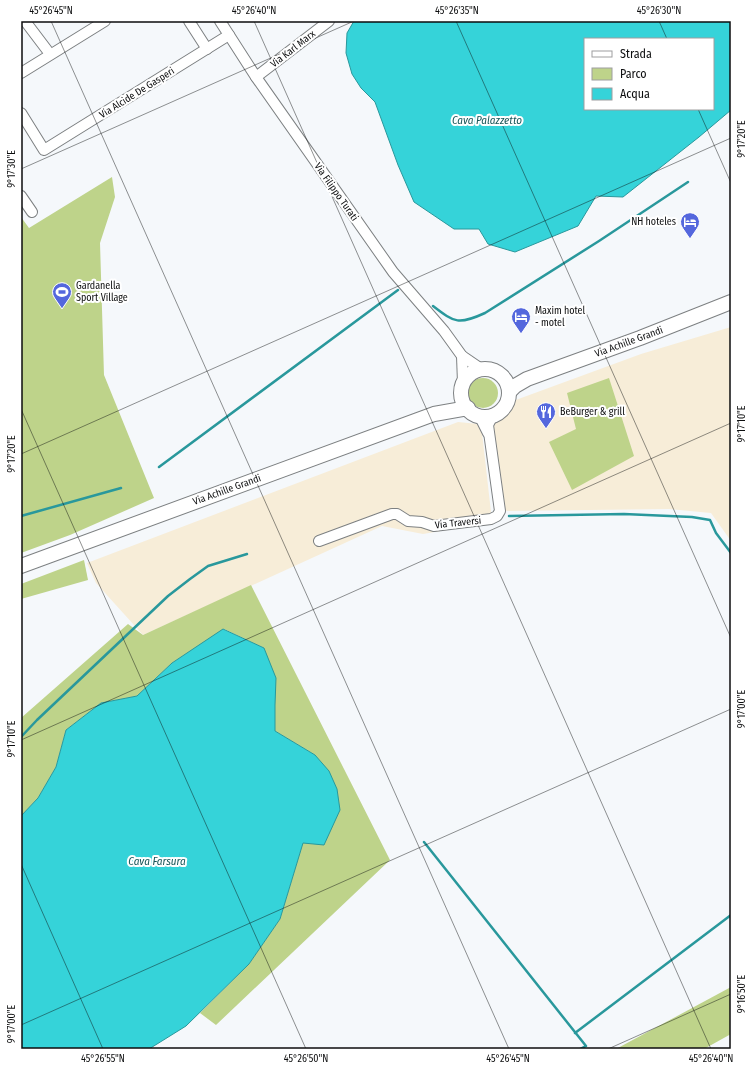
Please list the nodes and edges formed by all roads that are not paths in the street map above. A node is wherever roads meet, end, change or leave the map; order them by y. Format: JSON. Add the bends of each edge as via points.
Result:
{"nodes":[{"id":1,"x":25,"y":21,"type":"edge"},
{"id":2,"x":105,"y":21,"type":"edge"},
{"id":3,"x":189,"y":21,"type":"edge"},
{"id":4,"x":220,"y":21,"type":"edge"},
{"id":5,"x":329,"y":21,"type":"edge"},
{"id":6,"x":229,"y":35,"type":"junction"},
{"id":7,"x":207,"y":49,"type":"junction"},
{"id":8,"x":50,"y":54,"type":"junction"},
{"id":9,"x":21,"y":73,"type":"edge"},
{"id":10,"x":256,"y":77,"type":"junction"},
{"id":11,"x":21,"y":113,"type":"edge"},
{"id":12,"x":21,"y":196,"type":"edge"},
{"id":13,"x":32,"y":212,"type":"dead end"},
{"id":14,"x":731,"y":302,"type":"edge"},
{"id":15,"x":462,"y":356,"type":"junction"},
{"id":16,"x":481,"y":369,"type":"junction"},
{"id":17,"x":507,"y":386,"type":"junction"},
{"id":18,"x":463,"y":389,"type":"junction"},
{"id":19,"x":473,"y":412,"type":"junction"},
{"id":20,"x":434,"y":414,"type":"junction"},
{"id":21,"x":493,"y":415,"type":"junction"},
{"id":22,"x":488,"y":433,"type":"junction"},
{"id":23,"x":319,"y":541,"type":"dead end"},
{"id":24,"x":21,"y":566,"type":"edge"}],
"edges":[{"from":1,"to":8,"type":"street"},
{"from":2,"to":8,"type":"street"},
{"from":3,"to":7,"type":"street"},
{"from":4,"to":6,"type":"street","name":"Via Filippo Turati"},
{"from":5,"to":10,"type":"street","name":"Via Karl Marx"},
{"from":6,"to":7,"type":"street","name":"Via Alcide De Gasperi"},
{"from":6,"to":10,"type":"street","name":"Via Filippo Turati"},
{"from":7,"to":11,"type":"street","name":"Via Alcide De Gasperi","via":[[44,150]]},
{"from":8,"to":9,"type":"street"},
{"from":10,"to":15,"type":"street","name":"Via Filippo Turati","via":[[384,260],[447,334]]},
{"from":12,"to":13,"type":"street"},
{"from":14,"to":17,"type":"main road","name":"Via Achille Grandi","via":[[526,379],[515,386]]},
{"from":15,"to":16,"type":"street","name":"Via Filippo Turati"},
{"from":15,"to":18,"type":"street"},
{"from":16,"to":17,"type":"main road","via":[[495,371]]},
{"from":16,"to":18,"type":"main road","name":"Via Achille Grandi","via":[[467,377]]},
{"from":17,"to":21,"type":"main road","name":"Via Achille Grandi","via":[[508,399],[505,406]]},
{"from":18,"to":19,"type":"main road","via":[[464,402]]},
{"from":18,"to":20,"type":"main road","name":"Via Achille Grandi","via":[[452,403]]},
{"from":19,"to":20,"type":"main road","name":"Via Achille Grandi"},
{"from":19,"to":21,"type":"main road","name":"Via Achille Grandi","via":[[485,416]]},
{"from":19,"to":22,"type":"street"},
{"from":20,"to":24,"type":"main road","name":"Via Achille Grandi"},
{"from":21,"to":22,"type":"street","via":[[488,425]]},
{"from":22,"to":23,"type":"street","name":"Via Traversi","via":[[500,511],[495,517],[434,526],[392,514]]}]}
